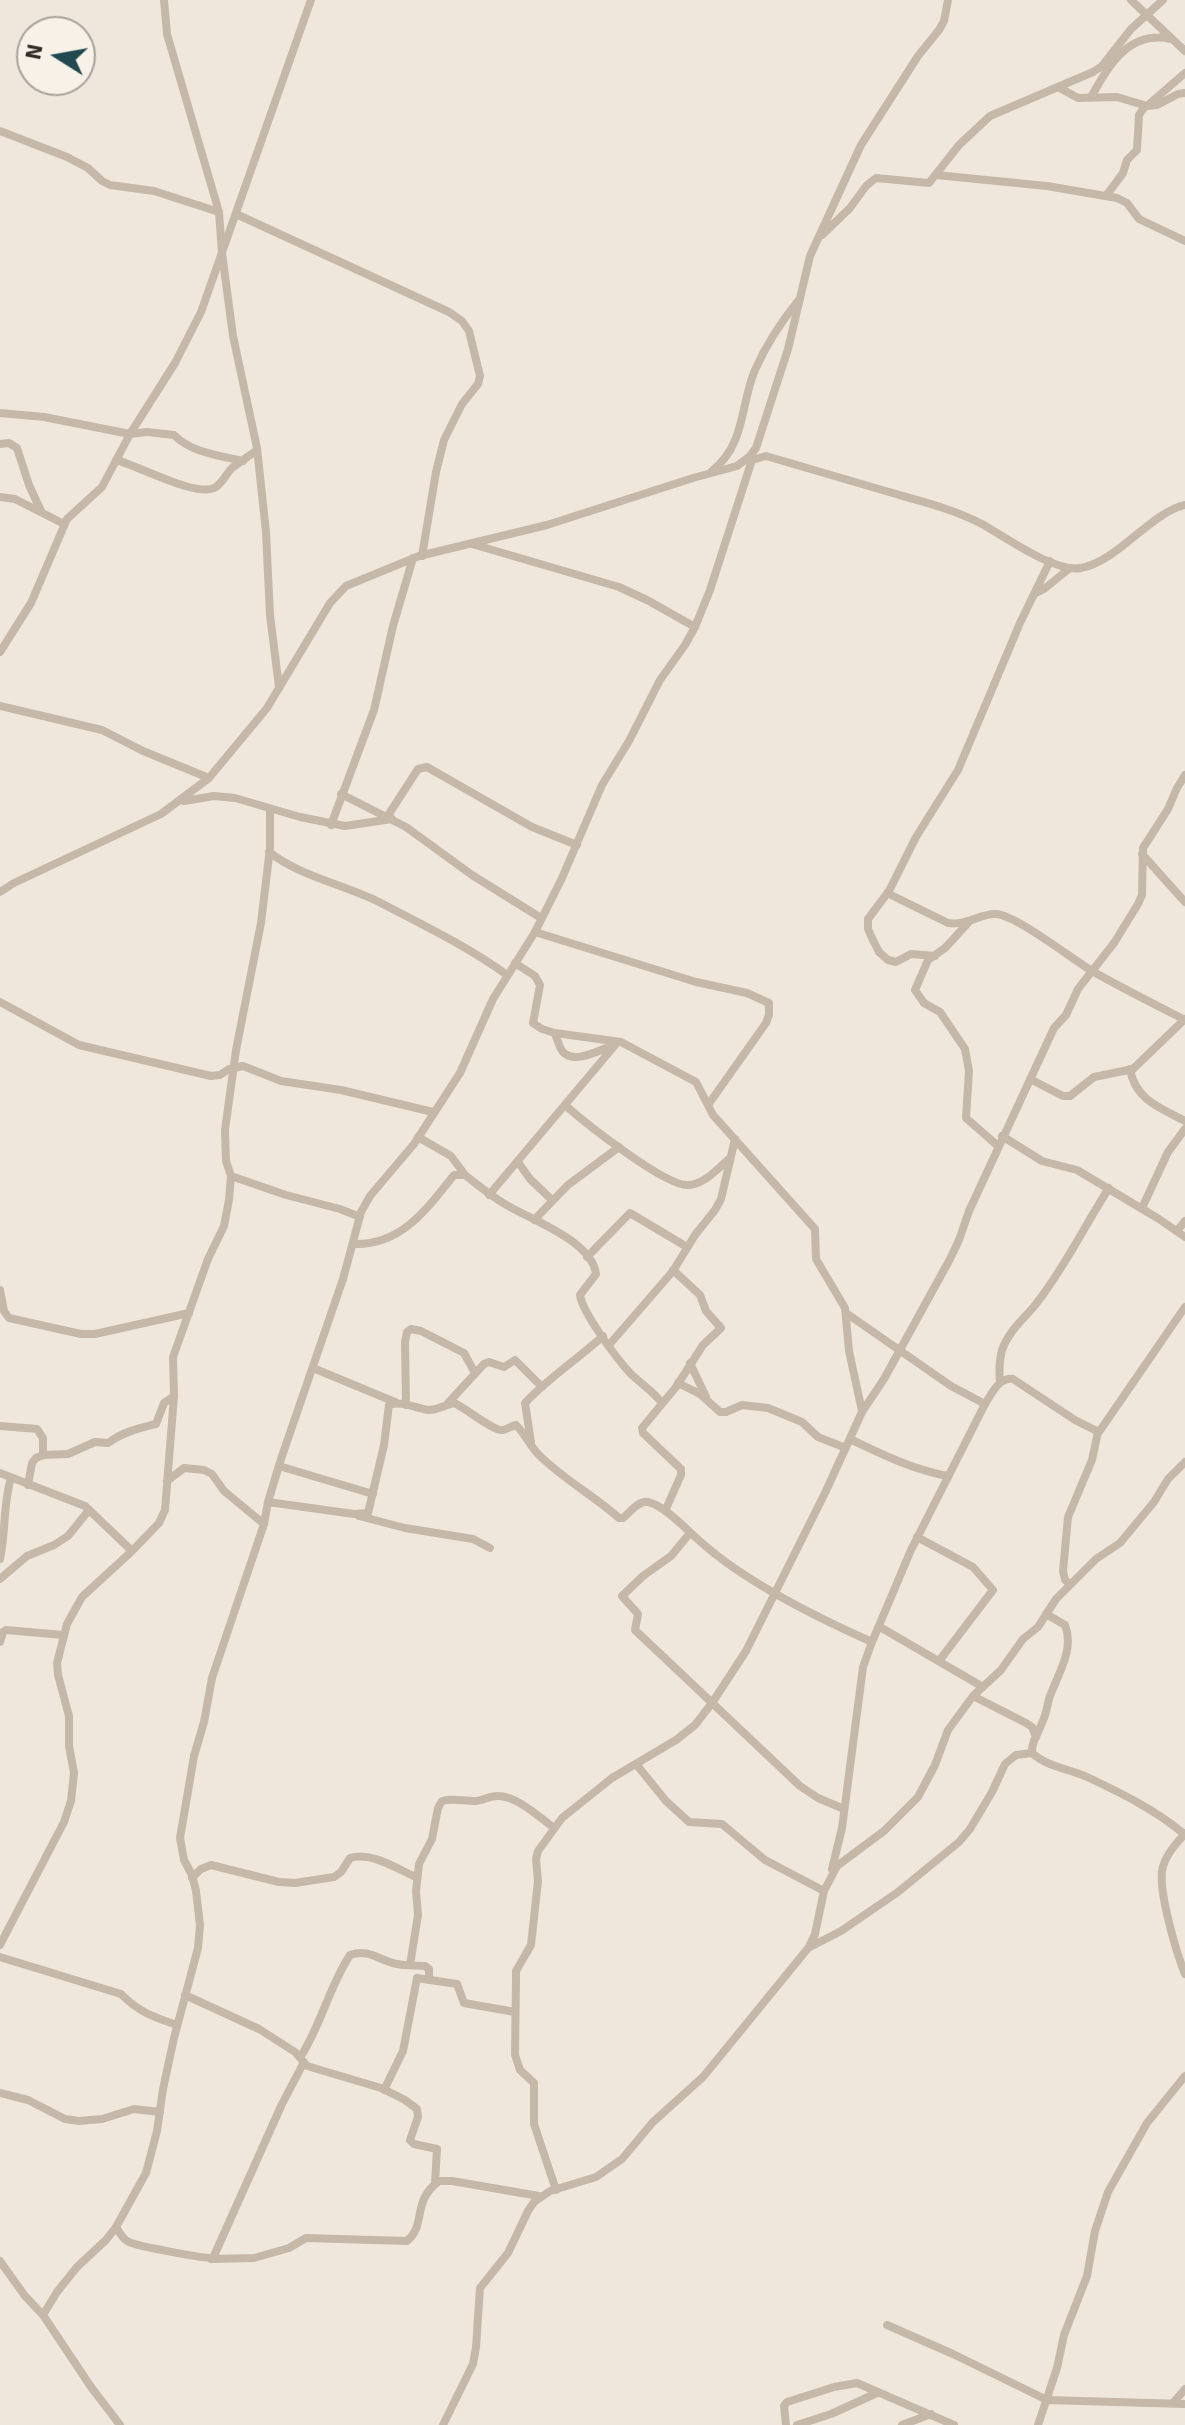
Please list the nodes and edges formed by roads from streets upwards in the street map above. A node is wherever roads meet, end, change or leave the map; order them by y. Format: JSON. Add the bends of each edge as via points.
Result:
{"nodes":[{"id":1,"x":164,"y":0,"type":"edge"},
{"id":2,"x":311,"y":0,"type":"edge"},
{"id":3,"x":948,"y":0,"type":"edge"},
{"id":4,"x":1131,"y":0,"type":"edge"},
{"id":5,"x":1163,"y":0,"type":"edge"},
{"id":6,"x":1147,"y":13,"type":"junction"},
{"id":7,"x":1171,"y":39,"type":"junction"},
{"id":8,"x":1185,"y":51,"type":"edge"},
{"id":9,"x":1185,"y":73,"type":"edge"},
{"id":10,"x":1058,"y":87,"type":"junction"},
{"id":11,"x":1185,"y":93,"type":"edge"},
{"id":12,"x":1091,"y":97,"type":"junction"},
{"id":13,"x":1146,"y":106,"type":"junction"},
{"id":14,"x":0,"y":131,"type":"edge"},
{"id":15,"x":936,"y":175,"type":"junction"},
{"id":16,"x":1106,"y":196,"type":"junction"},
{"id":17,"x":219,"y":212,"type":"junction"},
{"id":18,"x":236,"y":214,"type":"junction"},
{"id":19,"x":818,"y":239,"type":"junction"},
{"id":20,"x":1185,"y":241,"type":"edge"},
{"id":21,"x":222,"y":253,"type":"junction"},
{"id":22,"x":801,"y":296,"type":"junction"},
{"id":23,"x":0,"y":413,"type":"edge"},
{"id":24,"x":130,"y":434,"type":"junction"},
{"id":25,"x":0,"y":444,"type":"edge"},
{"id":26,"x":257,"y":450,"type":"junction"},
{"id":27,"x":116,"y":460,"type":"junction"},
{"id":28,"x":752,"y":460,"type":"junction"},
{"id":29,"x":243,"y":461,"type":"junction"},
{"id":30,"x":737,"y":466,"type":"junction"},
{"id":31,"x":708,"y":474,"type":"junction"},
{"id":32,"x":0,"y":497,"type":"edge"},
{"id":33,"x":1185,"y":505,"type":"edge"},
{"id":34,"x":41,"y":511,"type":"junction"},
{"id":35,"x":64,"y":524,"type":"junction"},
{"id":36,"x":472,"y":544,"type":"junction"},
{"id":37,"x":418,"y":557,"type":"junction"},
{"id":38,"x":1050,"y":561,"type":"junction"},
{"id":39,"x":1070,"y":568,"type":"junction"},
{"id":40,"x":1034,"y":594,"type":"junction"},
{"id":41,"x":695,"y":627,"type":"junction"},
{"id":42,"x":0,"y":652,"type":"edge"},
{"id":43,"x":279,"y":688,"type":"junction"},
{"id":44,"x":0,"y":706,"type":"edge"},
{"id":45,"x":1185,"y":775,"type":"edge"},
{"id":46,"x":209,"y":778,"type":"junction"},
{"id":47,"x":341,"y":794,"type":"junction"},
{"id":48,"x":179,"y":802,"type":"junction"},
{"id":49,"x":270,"y":809,"type":"junction"},
{"id":50,"x":389,"y":818,"type":"junction"},
{"id":51,"x":331,"y":825,"type":"junction"},
{"id":52,"x":577,"y":845,"type":"junction"},
{"id":53,"x":269,"y":852,"type":"junction"},
{"id":54,"x":1141,"y":854,"type":"junction"},
{"id":55,"x":0,"y":892,"type":"edge"},
{"id":56,"x":887,"y":893,"type":"junction"},
{"id":57,"x":1185,"y":902,"type":"edge"},
{"id":58,"x":541,"y":918,"type":"junction"},
{"id":59,"x":970,"y":921,"type":"junction"},
{"id":60,"x":535,"y":932,"type":"junction"},
{"id":61,"x":935,"y":956,"type":"junction"},
{"id":62,"x":515,"y":963,"type":"junction"},
{"id":63,"x":1091,"y":970,"type":"junction"},
{"id":64,"x":507,"y":975,"type":"junction"},
{"id":65,"x":0,"y":1002,"type":"edge"},
{"id":66,"x":1185,"y":1019,"type":"edge"},
{"id":67,"x":555,"y":1033,"type":"junction"},
{"id":68,"x":618,"y":1043,"type":"junction"},
{"id":69,"x":234,"y":1068,"type":"junction"},
{"id":70,"x":1130,"y":1069,"type":"junction"},
{"id":71,"x":1030,"y":1079,"type":"junction"},
{"id":72,"x":565,"y":1105,"type":"junction"},
{"id":73,"x":708,"y":1105,"type":"junction"},
{"id":74,"x":433,"y":1112,"type":"junction"},
{"id":75,"x":1185,"y":1121,"type":"edge"},
{"id":76,"x":1185,"y":1129,"type":"edge"},
{"id":77,"x":1002,"y":1136,"type":"junction"},
{"id":78,"x":418,"y":1137,"type":"junction"},
{"id":79,"x":735,"y":1139,"type":"junction"},
{"id":80,"x":998,"y":1146,"type":"junction"},
{"id":81,"x":619,"y":1147,"type":"junction"},
{"id":82,"x":730,"y":1158,"type":"junction"},
{"id":83,"x":518,"y":1162,"type":"junction"},
{"id":84,"x":465,"y":1175,"type":"junction"},
{"id":85,"x":231,"y":1176,"type":"junction"},
{"id":86,"x":1109,"y":1188,"type":"junction"},
{"id":87,"x":489,"y":1195,"type":"junction"},
{"id":88,"x":552,"y":1200,"type":"junction"},
{"id":89,"x":1142,"y":1208,"type":"junction"},
{"id":90,"x":360,"y":1217,"type":"junction"},
{"id":91,"x":534,"y":1220,"type":"junction"},
{"id":92,"x":1185,"y":1221,"type":"edge"},
{"id":93,"x":1181,"y":1234,"type":"edge"},
{"id":94,"x":353,"y":1244,"type":"junction"},
{"id":95,"x":687,"y":1247,"type":"junction"},
{"id":96,"x":587,"y":1257,"type":"junction"},
{"id":97,"x":673,"y":1270,"type":"junction"},
{"id":98,"x":0,"y":1290,"type":"edge"},
{"id":99,"x":1185,"y":1307,"type":"edge"},
{"id":100,"x":189,"y":1313,"type":"junction"},
{"id":101,"x":846,"y":1313,"type":"junction"},
{"id":102,"x":1182,"y":1321,"type":"edge"},
{"id":103,"x":603,"y":1336,"type":"junction"},
{"id":104,"x":609,"y":1345,"type":"junction"},
{"id":105,"x":901,"y":1349,"type":"junction"},
{"id":106,"x":690,"y":1363,"type":"junction"},
{"id":107,"x":313,"y":1368,"type":"junction"},
{"id":108,"x":475,"y":1373,"type":"junction"},
{"id":109,"x":1000,"y":1382,"type":"junction"},
{"id":110,"x":678,"y":1383,"type":"junction"},
{"id":111,"x":542,"y":1387,"type":"junction"},
{"id":112,"x":174,"y":1396,"type":"junction"},
{"id":113,"x":708,"y":1401,"type":"junction"},
{"id":114,"x":395,"y":1402,"type":"junction"},
{"id":115,"x":448,"y":1403,"type":"junction"},
{"id":116,"x":662,"y":1403,"type":"junction"},
{"id":117,"x":985,"y":1404,"type":"junction"},
{"id":118,"x":406,"y":1405,"type":"junction"},
{"id":119,"x":862,"y":1412,"type":"junction"},
{"id":120,"x":0,"y":1426,"type":"edge"},
{"id":121,"x":1098,"y":1432,"type":"junction"},
{"id":122,"x":531,"y":1443,"type":"junction"},
{"id":123,"x":848,"y":1444,"type":"junction"},
{"id":124,"x":43,"y":1455,"type":"junction"},
{"id":125,"x":1185,"y":1462,"type":"edge"},
{"id":126,"x":279,"y":1466,"type":"junction"},
{"id":127,"x":0,"y":1473,"type":"edge"},
{"id":128,"x":948,"y":1476,"type":"junction"},
{"id":129,"x":11,"y":1478,"type":"junction"},
{"id":130,"x":167,"y":1481,"type":"junction"},
{"id":131,"x":28,"y":1485,"type":"junction"},
{"id":132,"x":373,"y":1494,"type":"junction"},
{"id":133,"x":268,"y":1502,"type":"junction"},
{"id":134,"x":89,"y":1510,"type":"junction"},
{"id":135,"x":665,"y":1511,"type":"junction"},
{"id":136,"x":354,"y":1514,"type":"junction"},
{"id":137,"x":264,"y":1524,"type":"junction"},
{"id":138,"x":690,"y":1533,"type":"junction"},
{"id":139,"x":917,"y":1537,"type":"junction"},
{"id":140,"x":490,"y":1548,"type":"dead end"},
{"id":141,"x":132,"y":1551,"type":"junction"},
{"id":142,"x":0,"y":1559,"type":"edge"},
{"id":143,"x":0,"y":1579,"type":"edge"},
{"id":144,"x":1070,"y":1584,"type":"junction"},
{"id":145,"x":774,"y":1592,"type":"junction"},
{"id":146,"x":1046,"y":1614,"type":"junction"},
{"id":147,"x":880,"y":1627,"type":"junction"},
{"id":148,"x":63,"y":1635,"type":"junction"},
{"id":149,"x":0,"y":1637,"type":"edge"},
{"id":150,"x":872,"y":1642,"type":"junction"},
{"id":151,"x":939,"y":1661,"type":"junction"},
{"id":152,"x":983,"y":1687,"type":"junction"},
{"id":153,"x":973,"y":1696,"type":"junction"},
{"id":154,"x":712,"y":1703,"type":"junction"},
{"id":155,"x":1036,"y":1737,"type":"junction"},
{"id":156,"x":1032,"y":1753,"type":"junction"},
{"id":157,"x":636,"y":1764,"type":"junction"},
{"id":158,"x":844,"y":1809,"type":"junction"},
{"id":159,"x":554,"y":1828,"type":"junction"},
{"id":160,"x":1185,"y":1834,"type":"edge"},
{"id":161,"x":831,"y":1873,"type":"junction"},
{"id":162,"x":416,"y":1877,"type":"junction"},
{"id":163,"x":192,"y":1878,"type":"junction"},
{"id":164,"x":824,"y":1891,"type":"junction"},
{"id":165,"x":0,"y":1945,"type":"edge"},
{"id":166,"x":809,"y":1947,"type":"junction"},
{"id":167,"x":0,"y":1957,"type":"edge"},
{"id":168,"x":410,"y":1965,"type":"junction"},
{"id":169,"x":1185,"y":1974,"type":"edge"},
{"id":170,"x":429,"y":1978,"type":"junction"},
{"id":171,"x":185,"y":1995,"type":"junction"},
{"id":172,"x":515,"y":2012,"type":"junction"},
{"id":173,"x":177,"y":2025,"type":"junction"},
{"id":174,"x":302,"y":2059,"type":"junction"},
{"id":175,"x":1185,"y":2076,"type":"edge"},
{"id":176,"x":384,"y":2090,"type":"junction"},
{"id":177,"x":0,"y":2093,"type":"edge"},
{"id":178,"x":160,"y":2112,"type":"junction"},
{"id":179,"x":435,"y":2183,"type":"junction"},
{"id":180,"x":556,"y":2190,"type":"junction"},
{"id":181,"x":539,"y":2196,"type":"junction"},
{"id":182,"x":116,"y":2227,"type":"junction"},
{"id":183,"x":211,"y":2259,"type":"junction"},
{"id":184,"x":0,"y":2261,"type":"edge"},
{"id":185,"x":43,"y":2315,"type":"junction"},
{"id":186,"x":887,"y":2325,"type":"dead end"},
{"id":187,"x":1185,"y":2389,"type":"edge"},
{"id":188,"x":877,"y":2393,"type":"junction"},
{"id":189,"x":1047,"y":2400,"type":"junction"},
{"id":190,"x":1173,"y":2403,"type":"junction"},
{"id":191,"x":1185,"y":2404,"type":"edge"},
{"id":192,"x":931,"y":2414,"type":"junction"},
{"id":193,"x":120,"y":2425,"type":"edge"},
{"id":194,"x":443,"y":2425,"type":"edge"},
{"id":195,"x":786,"y":2425,"type":"edge"},
{"id":196,"x":797,"y":2425,"type":"edge"},
{"id":197,"x":902,"y":2425,"type":"edge"},
{"id":198,"x":954,"y":2425,"type":"edge"},
{"id":199,"x":1038,"y":2425,"type":"edge"}],
"edges":[{"from":1,"to":17,"type":"street","via":[[167,34]]},
{"from":2,"to":18,"type":"street"},
{"from":3,"to":19,"type":"street","via":[[939,30],[861,145]]},
{"from":4,"to":6,"type":"street"},
{"from":5,"to":6,"type":"street"},
{"from":6,"to":7,"type":"street"},
{"from":6,"to":10,"type":"street","via":[[1102,66]]},
{"from":7,"to":8,"type":"street"},
{"from":7,"to":12,"type":"street","via":[[1144,38],[1124,50]]},
{"from":9,"to":13,"type":"street"},
{"from":10,"to":12,"type":"street","via":[[1078,98]]},
{"from":10,"to":15,"type":"street","via":[[990,116]]},
{"from":11,"to":13,"type":"street"},
{"from":12,"to":13,"type":"street","via":[[1117,97]]},
{"from":13,"to":16,"type":"street","via":[[1139,115],[1137,150]]},
{"from":14,"to":17,"type":"street","via":[[67,157],[110,185],[154,191]]},
{"from":15,"to":16,"type":"street"},
{"from":15,"to":19,"type":"street","via":[[925,184],[876,178]]},
{"from":16,"to":20,"type":"street","via":[[1123,200],[1139,219]]},
{"from":17,"to":21,"type":"street"},
{"from":18,"to":21,"type":"street"},
{"from":18,"to":37,"type":"street","via":[[449,312],[466,326],[479,380],[444,440]]},
{"from":19,"to":22,"type":"street"},
{"from":21,"to":24,"type":"street","via":[[183,348]]},
{"from":21,"to":26,"type":"street"},
{"from":22,"to":30,"type":"street","via":[[756,448]]},
{"from":22,"to":31,"type":"street","via":[[755,369],[735,441]]},
{"from":23,"to":24,"type":"street"},
{"from":24,"to":27,"type":"street"},
{"from":24,"to":29,"type":"street","via":[[174,435],[183,444]]},
{"from":25,"to":34,"type":"street","via":[[17,448]]},
{"from":26,"to":29,"type":"street"},
{"from":26,"to":43,"type":"street"},
{"from":27,"to":29,"type":"street","via":[[204,490],[214,488]]},
{"from":27,"to":35,"type":"street","via":[[96,494]]},
{"from":28,"to":30,"type":"street"},
{"from":28,"to":38,"type":"street","via":[[766,456],[946,509]]},
{"from":28,"to":41,"type":"street"},
{"from":30,"to":31,"type":"street"},
{"from":31,"to":36,"type":"street"},
{"from":32,"to":34,"type":"street"},
{"from":33,"to":39,"type":"street","via":[[1105,557]]},
{"from":34,"to":35,"type":"street"},
{"from":35,"to":42,"type":"street","via":[[31,603]]},
{"from":36,"to":37,"type":"street"},
{"from":36,"to":41,"type":"street","via":[[619,587]]},
{"from":37,"to":43,"type":"street","via":[[336,594]]},
{"from":37,"to":47,"type":"street","via":[[393,626],[374,710]]},
{"from":38,"to":39,"type":"street"},
{"from":38,"to":40,"type":"street"},
{"from":39,"to":40,"type":"street"},
{"from":40,"to":56,"type":"street","via":[[958,770]]},
{"from":41,"to":52,"type":"street","via":[[602,785]]},
{"from":43,"to":46,"type":"street"},
{"from":44,"to":46,"type":"street","via":[[102,730]]},
{"from":45,"to":54,"type":"street"},
{"from":46,"to":48,"type":"street"},
{"from":47,"to":50,"type":"street"},
{"from":47,"to":51,"type":"street"},
{"from":48,"to":49,"type":"street","via":[[214,796]]},
{"from":48,"to":55,"type":"street"},
{"from":49,"to":51,"type":"street"},
{"from":49,"to":53,"type":"street"},
{"from":50,"to":51,"type":"street"},
{"from":50,"to":52,"type":"street","via":[[416,771],[427,767],[532,827]]},
{"from":50,"to":58,"type":"street"},
{"from":52,"to":58,"type":"street"},
{"from":53,"to":64,"type":"street","via":[[376,901],[478,954]]},
{"from":53,"to":69,"type":"street"},
{"from":54,"to":57,"type":"street"},
{"from":54,"to":63,"type":"street","via":[[1142,895]]},
{"from":56,"to":59,"type":"street","via":[[948,923]]},
{"from":56,"to":61,"type":"street","via":[[868,919],[879,952],[892,962],[911,954]]},
{"from":58,"to":60,"type":"street"},
{"from":59,"to":61,"type":"street"},
{"from":59,"to":63,"type":"street","via":[[999,914]]},
{"from":60,"to":62,"type":"street"},
{"from":60,"to":73,"type":"street","via":[[769,1003],[766,1023]]},
{"from":61,"to":80,"type":"street","via":[[926,962],[916,992],[940,1012],[961,1041],[969,1071],[966,1118]]},
{"from":62,"to":64,"type":"street"},
{"from":62,"to":67,"type":"street","via":[[540,985],[533,1023]]},
{"from":63,"to":66,"type":"street"},
{"from":63,"to":71,"type":"street"},
{"from":64,"to":74,"type":"street","via":[[460,1073]]},
{"from":65,"to":69,"type":"street","via":[[79,1045],[211,1076]]},
{"from":66,"to":70,"type":"street"},
{"from":67,"to":68,"type":"street"},
{"from":67,"to":68,"type":"street","via":[[563,1052],[574,1057]]},
{"from":68,"to":72,"type":"street"},
{"from":68,"to":73,"type":"street","via":[[696,1082]]},
{"from":69,"to":74,"type":"street"},
{"from":69,"to":85,"type":"street","via":[[225,1130]]},
{"from":70,"to":71,"type":"street","via":[[1094,1077],[1070,1096]]},
{"from":70,"to":75,"type":"street","via":[[1146,1099]]},
{"from":71,"to":77,"type":"street"},
{"from":72,"to":81,"type":"street"},
{"from":72,"to":83,"type":"street"},
{"from":73,"to":79,"type":"street"},
{"from":74,"to":78,"type":"street"},
{"from":76,"to":89,"type":"street"},
{"from":77,"to":80,"type":"street"},
{"from":77,"to":86,"type":"street","via":[[1042,1161],[1077,1170]]},
{"from":78,"to":84,"type":"street","via":[[451,1156]]},
{"from":78,"to":90,"type":"street","via":[[370,1196]]},
{"from":79,"to":82,"type":"street"},
{"from":79,"to":101,"type":"street","via":[[812,1223],[816,1259]]},
{"from":80,"to":105,"type":"street","via":[[959,1240]]},
{"from":81,"to":82,"type":"street","via":[[682,1185],[699,1182]]},
{"from":81,"to":88,"type":"street"},
{"from":82,"to":95,"type":"street","via":[[721,1199]]},
{"from":83,"to":87,"type":"street"},
{"from":83,"to":88,"type":"street"},
{"from":84,"to":87,"type":"street"},
{"from":84,"to":94,"type":"street","via":[[454,1175],[395,1236]]},
{"from":85,"to":90,"type":"street"},
{"from":85,"to":100,"type":"street","via":[[224,1226]]},
{"from":86,"to":89,"type":"street"},
{"from":86,"to":109,"type":"street","via":[[1061,1268],[1002,1348]]},
{"from":87,"to":91,"type":"street"},
{"from":88,"to":91,"type":"street"},
{"from":89,"to":93,"type":"street"},
{"from":90,"to":94,"type":"street"},
{"from":91,"to":96,"type":"street","via":[[568,1236]]},
{"from":92,"to":93,"type":"street"},
{"from":94,"to":107,"type":"street"},
{"from":95,"to":96,"type":"street","via":[[630,1213]]},
{"from":95,"to":97,"type":"street"},
{"from":96,"to":103,"type":"street","via":[[596,1274],[580,1297]]},
{"from":97,"to":104,"type":"street"},
{"from":97,"to":106,"type":"street","via":[[700,1295],[721,1327]]},
{"from":98,"to":100,"type":"street","via":[[9,1318],[81,1334]]},
{"from":99,"to":102,"type":"street"},
{"from":100,"to":112,"type":"street","via":[[173,1357]]},
{"from":101,"to":105,"type":"street"},
{"from":101,"to":119,"type":"street"},
{"from":102,"to":121,"type":"street"},
{"from":103,"to":104,"type":"street"},
{"from":103,"to":111,"type":"street"},
{"from":104,"to":116,"type":"street"},
{"from":105,"to":117,"type":"street"},
{"from":105,"to":119,"type":"street"},
{"from":106,"to":110,"type":"street"},
{"from":106,"to":113,"type":"street"},
{"from":107,"to":114,"type":"street"},
{"from":107,"to":126,"type":"street"},
{"from":108,"to":111,"type":"street","via":[[488,1362],[504,1367],[515,1360]]},
{"from":108,"to":115,"type":"street"},
{"from":108,"to":118,"type":"street","via":[[464,1353],[411,1329],[405,1342]]},
{"from":109,"to":117,"type":"street"},
{"from":109,"to":121,"type":"street","via":[[1013,1379]]},
{"from":110,"to":113,"type":"street"},
{"from":110,"to":116,"type":"street"},
{"from":111,"to":122,"type":"street","via":[[524,1405]]},
{"from":112,"to":124,"type":"street","via":[[164,1403],[156,1424],[108,1443],[95,1442],[60,1456]]},
{"from":112,"to":130,"type":"street"},
{"from":113,"to":123,"type":"street","via":[[723,1412],[742,1405],[768,1408],[802,1422],[818,1437]]},
{"from":114,"to":118,"type":"street"},
{"from":114,"to":132,"type":"street","via":[[387,1409]]},
{"from":115,"to":118,"type":"street","via":[[436,1409]]},
{"from":115,"to":122,"type":"street","via":[[460,1405],[495,1429],[516,1425]]},
{"from":116,"to":135,"type":"street","via":[[641,1429],[681,1469]]},
{"from":117,"to":128,"type":"street"},
{"from":119,"to":123,"type":"street"},
{"from":120,"to":124,"type":"street","via":[[37,1429]]},
{"from":121,"to":144,"type":"street","via":[[1066,1525],[1063,1575]]},
{"from":122,"to":135,"type":"street","via":[[564,1477],[619,1518],[644,1502]]},
{"from":123,"to":128,"type":"street"},
{"from":123,"to":145,"type":"street"},
{"from":124,"to":131,"type":"street","via":[[32,1463]]},
{"from":125,"to":144,"type":"street","via":[[1120,1543]]},
{"from":126,"to":132,"type":"street"},
{"from":126,"to":133,"type":"street"},
{"from":127,"to":129,"type":"street"},
{"from":128,"to":139,"type":"street"},
{"from":129,"to":131,"type":"street"},
{"from":129,"to":142,"type":"street"},
{"from":130,"to":137,"type":"street","via":[[184,1468],[204,1470]]},
{"from":130,"to":141,"type":"street","via":[[163,1515]]},
{"from":131,"to":134,"type":"street"},
{"from":132,"to":136,"type":"street","via":[[370,1512]]},
{"from":133,"to":136,"type":"street"},
{"from":133,"to":137,"type":"street"},
{"from":134,"to":141,"type":"street"},
{"from":134,"to":143,"type":"street","via":[[68,1536],[27,1556]]},
{"from":135,"to":138,"type":"street"},
{"from":136,"to":140,"type":"street","via":[[467,1537]]},
{"from":137,"to":163,"type":"street","via":[[212,1678],[194,1756],[180,1838]]},
{"from":138,"to":145,"type":"street","via":[[721,1561]]},
{"from":138,"to":154,"type":"street","via":[[622,1596],[638,1614],[635,1630]]},
{"from":139,"to":147,"type":"street"},
{"from":139,"to":151,"type":"street","via":[[973,1567],[993,1590]]},
{"from":141,"to":148,"type":"street","via":[[82,1597]]},
{"from":144,"to":146,"type":"street"},
{"from":145,"to":150,"type":"street"},
{"from":145,"to":154,"type":"street","via":[[746,1651]]},
{"from":146,"to":152,"type":"street"},
{"from":146,"to":155,"type":"street","via":[[1065,1625],[1069,1638]]},
{"from":147,"to":150,"type":"street"},
{"from":147,"to":151,"type":"street"},
{"from":148,"to":149,"type":"street","via":[[6,1630]]},
{"from":148,"to":165,"type":"street","via":[[57,1669],[69,1716],[71,1801]]},
{"from":150,"to":158,"type":"street","via":[[860,1678]]},
{"from":151,"to":152,"type":"street"},
{"from":152,"to":153,"type":"street"},
{"from":153,"to":155,"type":"street","via":[[1026,1723]]},
{"from":153,"to":161,"type":"street","via":[[948,1730],[918,1797]]},
{"from":154,"to":157,"type":"street","via":[[695,1725]]},
{"from":154,"to":158,"type":"street","via":[[800,1786]]},
{"from":155,"to":156,"type":"street"},
{"from":156,"to":160,"type":"street","via":[[1162,1816]]},
{"from":156,"to":166,"type":"street","via":[[1016,1755],[1005,1764],[959,1842],[898,1892]]},
{"from":157,"to":159,"type":"street","via":[[600,1787]]},
{"from":157,"to":164,"type":"street","via":[[689,1822],[722,1824],[765,1860]]},
{"from":158,"to":161,"type":"street"},
{"from":159,"to":162,"type":"street","via":[[506,1797],[445,1800]]},
{"from":159,"to":172,"type":"street","via":[[536,1859],[531,1945],[516,1971]]},
{"from":160,"to":169,"type":"street","via":[[1162,1873],[1177,1957]]},
{"from":161,"to":164,"type":"street"},
{"from":162,"to":163,"type":"street","via":[[359,1855],[334,1877],[308,1881],[279,1882],[211,1865]]},
{"from":162,"to":168,"type":"street","via":[[418,1915]]},
{"from":163,"to":171,"type":"street","via":[[200,1925]]},
{"from":164,"to":166,"type":"street"},
{"from":166,"to":180,"type":"street","via":[[719,2059],[622,2159],[596,2177]]},
{"from":167,"to":173,"type":"street","via":[[119,1993],[133,2007]]},
{"from":168,"to":170,"type":"street","via":[[428,1968]]},
{"from":168,"to":174,"type":"street","via":[[376,1955],[350,1955]]},
{"from":170,"to":172,"type":"street","via":[[457,1984],[464,2003]]},
{"from":170,"to":176,"type":"street","via":[[415,1981],[403,2051]]},
{"from":171,"to":173,"type":"street"},
{"from":171,"to":174,"type":"street","via":[[251,2025]]},
{"from":172,"to":180,"type":"street","via":[[515,2055],[520,2070],[534,2083],[534,2124]]},
{"from":173,"to":178,"type":"street"},
{"from":174,"to":176,"type":"street","via":[[311,2068]]},
{"from":174,"to":183,"type":"street"},
{"from":175,"to":189,"type":"street","via":[[1147,2123],[1108,2192]]},
{"from":176,"to":179,"type":"street","via":[[418,2110],[410,2140],[437,2149]]},
{"from":177,"to":178,"type":"street","via":[[79,2121],[134,2109]]},
{"from":178,"to":182,"type":"street","via":[[146,2173]]},
{"from":179,"to":181,"type":"street","via":[[452,2181]]},
{"from":179,"to":183,"type":"street","via":[[407,2241],[306,2238],[254,2258]]},
{"from":180,"to":181,"type":"street"},
{"from":181,"to":194,"type":"street","via":[[508,2253],[480,2288],[473,2364]]},
{"from":182,"to":183,"type":"street","via":[[133,2244]]},
{"from":182,"to":185,"type":"street","via":[[77,2267]]},
{"from":184,"to":185,"type":"street"},
{"from":185,"to":193,"type":"street"},
{"from":186,"to":189,"type":"street"},
{"from":187,"to":190,"type":"street"},
{"from":188,"to":192,"type":"street"},
{"from":188,"to":195,"type":"street","via":[[854,2383],[787,2402]]},
{"from":188,"to":196,"type":"street"},
{"from":189,"to":190,"type":"street"},
{"from":189,"to":199,"type":"street"},
{"from":190,"to":191,"type":"street"},
{"from":192,"to":197,"type":"street"},
{"from":192,"to":198,"type":"street"}]}
